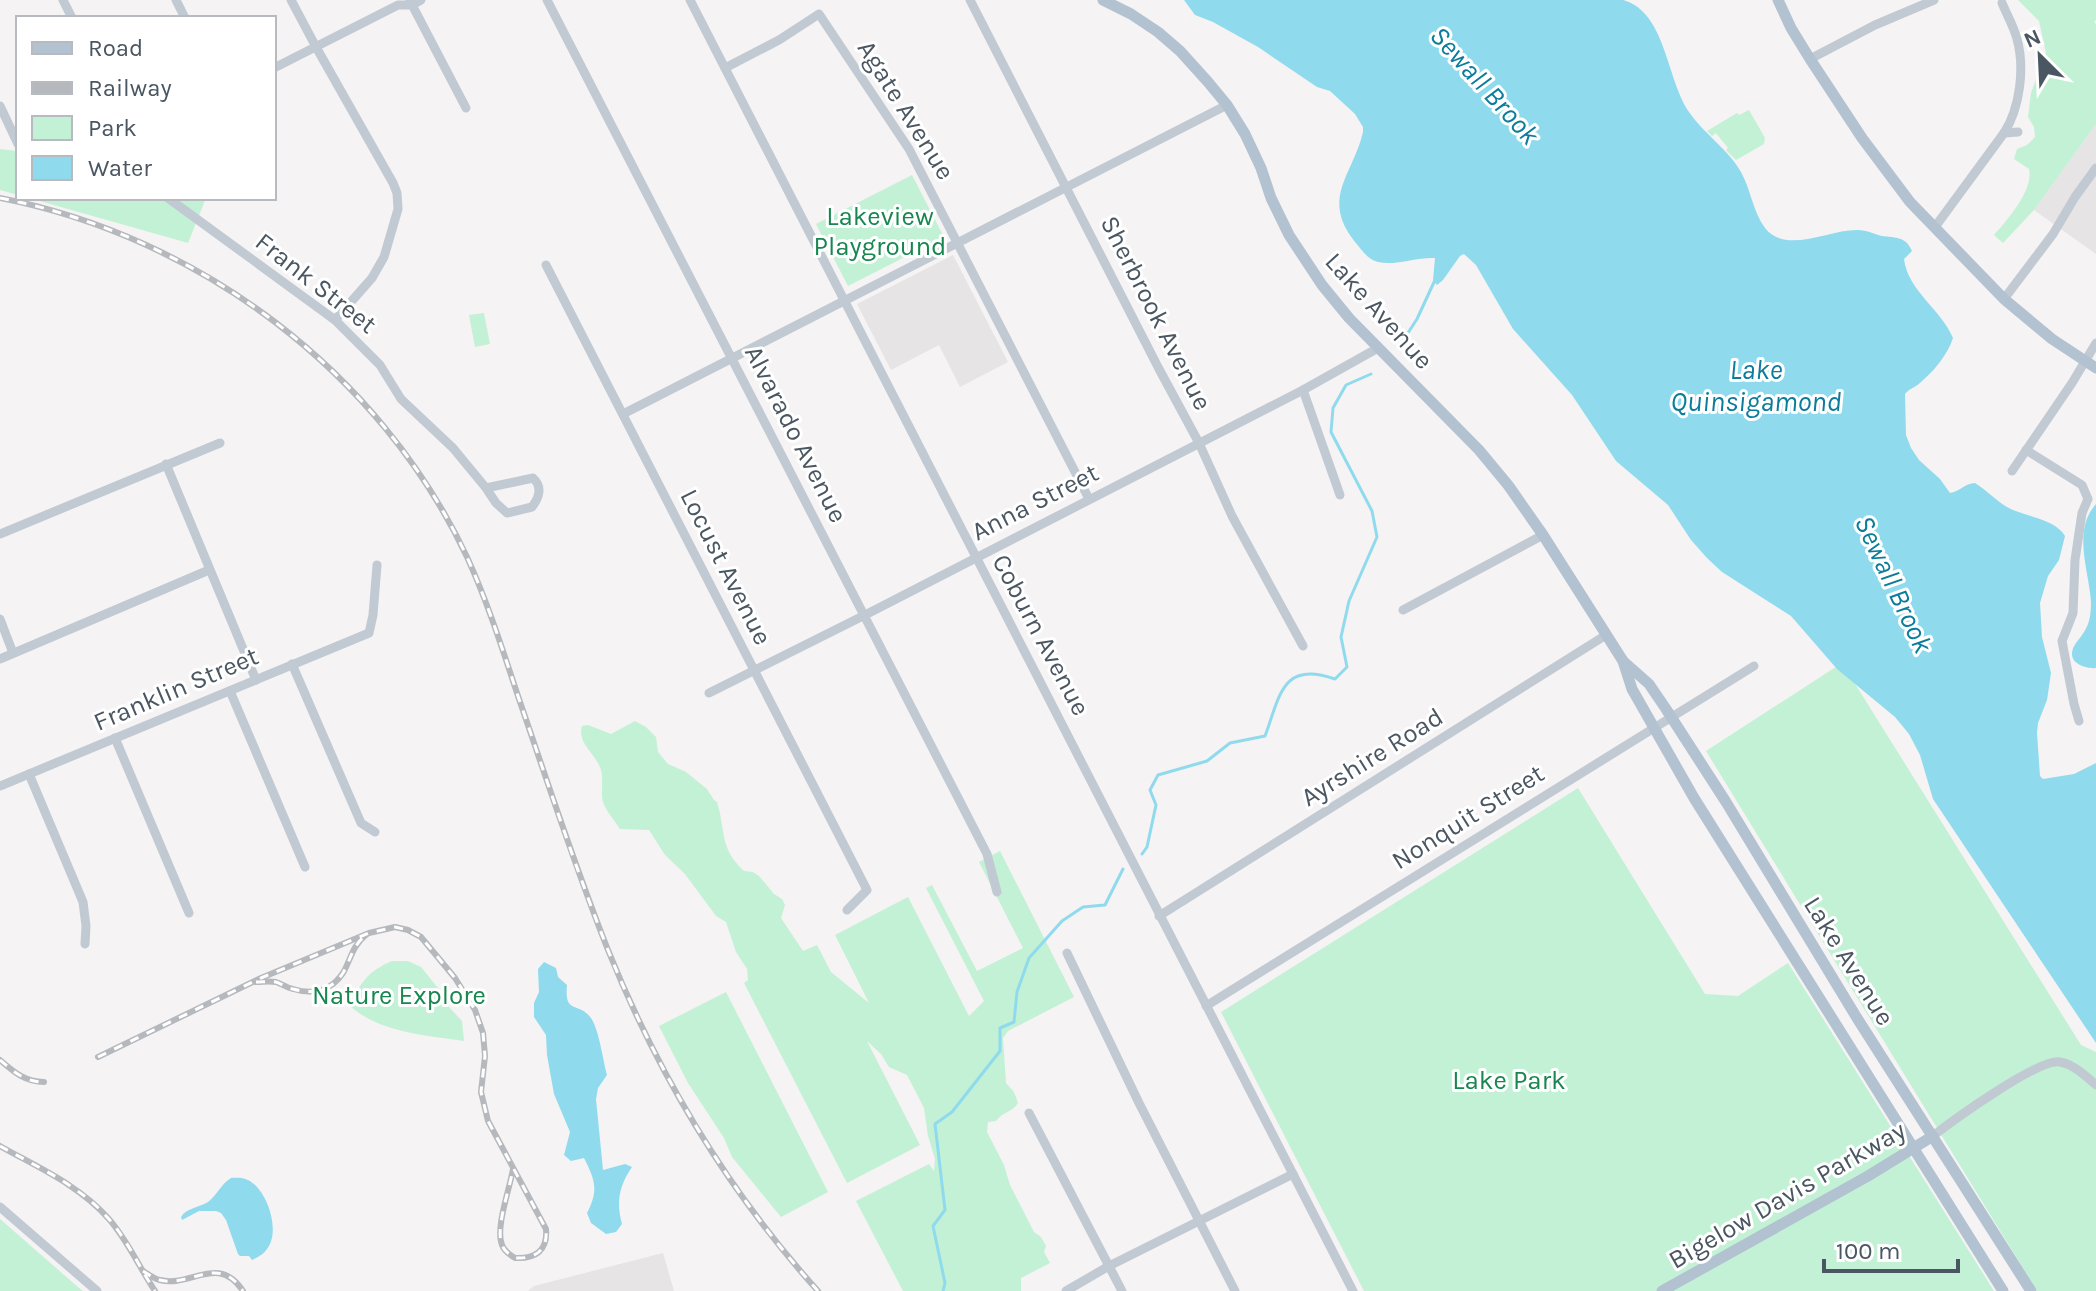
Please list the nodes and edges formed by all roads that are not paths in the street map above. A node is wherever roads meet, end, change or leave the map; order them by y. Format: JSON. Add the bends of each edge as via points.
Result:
{"nodes":[{"id":1,"x":291,"y":0,"type":"edge"},
{"id":2,"x":547,"y":0,"type":"edge"},
{"id":3,"x":690,"y":0,"type":"edge"},
{"id":4,"x":970,"y":0,"type":"edge"},
{"id":5,"x":1103,"y":0,"type":"edge"},
{"id":6,"x":1778,"y":0,"type":"edge"},
{"id":7,"x":1934,"y":0,"type":"edge"},
{"id":8,"x":414,"y":2,"type":"edge"},
{"id":9,"x":2002,"y":3,"type":"dead end"},
{"id":10,"x":316,"y":47,"type":"junction"},
{"id":11,"x":1810,"y":59,"type":"junction"},
{"id":12,"x":276,"y":67,"type":"edge"},
{"id":13,"x":725,"y":68,"type":"junction"},
{"id":14,"x":1227,"y":105,"type":"junction"},
{"id":15,"x":0,"y":106,"type":"edge"},
{"id":16,"x":466,"y":108,"type":"dead end"},
{"id":17,"x":2018,"y":132,"type":"dead end"},
{"id":18,"x":2004,"y":133,"type":"junction"},
{"id":19,"x":16,"y":140,"type":"edge"},
{"id":20,"x":2096,"y":168,"type":"edge"},
{"id":21,"x":1068,"y":188,"type":"junction"},
{"id":22,"x":171,"y":200,"type":"edge"},
{"id":23,"x":1935,"y":227,"type":"junction"},
{"id":24,"x":959,"y":244,"type":"junction"},
{"id":25,"x":546,"y":265,"type":"dead end"},
{"id":26,"x":2004,"y":299,"type":"junction"},
{"id":27,"x":844,"y":301,"type":"junction"},
{"id":28,"x":335,"y":320,"type":"junction"},
{"id":29,"x":2096,"y":343,"type":"edge"},
{"id":30,"x":1378,"y":348,"type":"junction"},
{"id":31,"x":732,"y":358,"type":"junction"},
{"id":32,"x":2085,"y":360,"type":"junction"},
{"id":33,"x":2096,"y":368,"type":"edge"},
{"id":34,"x":1303,"y":390,"type":"junction"},
{"id":35,"x":623,"y":414,"type":"junction"},
{"id":36,"x":220,"y":443,"type":"dead end"},
{"id":37,"x":1199,"y":443,"type":"junction"},
{"id":38,"x":2026,"y":450,"type":"junction"},
{"id":39,"x":166,"y":464,"type":"junction"},
{"id":40,"x":2012,"y":471,"type":"dead end"},
{"id":41,"x":486,"y":488,"type":"junction"},
{"id":42,"x":1340,"y":495,"type":"dead end"},
{"id":43,"x":1089,"y":499,"type":"junction"},
{"id":44,"x":0,"y":534,"type":"edge"},
{"id":45,"x":1543,"y":535,"type":"junction"},
{"id":46,"x":976,"y":558,"type":"junction"},
{"id":47,"x":377,"y":565,"type":"dead end"},
{"id":48,"x":209,"y":570,"type":"junction"},
{"id":49,"x":1403,"y":610,"type":"dead end"},
{"id":50,"x":865,"y":615,"type":"junction"},
{"id":51,"x":0,"y":619,"type":"edge"},
{"id":52,"x":1606,"y":635,"type":"junction"},
{"id":53,"x":1303,"y":646,"type":"dead end"},
{"id":54,"x":13,"y":653,"type":"junction"},
{"id":55,"x":0,"y":659,"type":"edge"},
{"id":56,"x":1623,"y":661,"type":"junction"},
{"id":57,"x":292,"y":664,"type":"junction"},
{"id":58,"x":1754,"y":666,"type":"dead end"},
{"id":59,"x":754,"y":670,"type":"junction"},
{"id":60,"x":256,"y":680,"type":"junction"},
{"id":61,"x":230,"y":691,"type":"junction"},
{"id":62,"x":709,"y":693,"type":"dead end"},
{"id":63,"x":1671,"y":718,"type":"junction"},
{"id":64,"x":2079,"y":721,"type":"dead end"},
{"id":65,"x":1654,"y":727,"type":"junction"},
{"id":66,"x":115,"y":738,"type":"junction"},
{"id":67,"x":29,"y":774,"type":"junction"},
{"id":68,"x":0,"y":786,"type":"edge"},
{"id":69,"x":375,"y":832,"type":"dead end"},
{"id":70,"x":305,"y":867,"type":"dead end"},
{"id":71,"x":997,"y":892,"type":"dead end"},
{"id":72,"x":847,"y":910,"type":"dead end"},
{"id":73,"x":189,"y":913,"type":"dead end"},
{"id":74,"x":1159,"y":916,"type":"junction"},
{"id":75,"x":85,"y":944,"type":"dead end"},
{"id":76,"x":1067,"y":953,"type":"dead end"},
{"id":77,"x":1206,"y":1006,"type":"junction"},
{"id":78,"x":2096,"y":1085,"type":"edge"},
{"id":79,"x":1029,"y":1113,"type":"dead end"},
{"id":80,"x":1933,"y":1136,"type":"junction"},
{"id":81,"x":1914,"y":1149,"type":"junction"},
{"id":82,"x":1293,"y":1174,"type":"junction"},
{"id":83,"x":0,"y":1207,"type":"edge"},
{"id":84,"x":1200,"y":1221,"type":"junction"},
{"id":85,"x":1109,"y":1266,"type":"junction"},
{"id":86,"x":97,"y":1291,"type":"edge"},
{"id":87,"x":1066,"y":1291,"type":"edge"},
{"id":88,"x":1122,"y":1291,"type":"edge"},
{"id":89,"x":1235,"y":1291,"type":"edge"},
{"id":90,"x":1353,"y":1291,"type":"edge"},
{"id":91,"x":1662,"y":1291,"type":"edge"},
{"id":92,"x":2003,"y":1291,"type":"edge"},
{"id":93,"x":2031,"y":1291,"type":"edge"}],
"edges":[{"from":1,"to":10,"type":"street"},
{"from":2,"to":31,"type":"street","name":"Alvarado Avenue"},
{"from":3,"to":13,"type":"street","name":"Coburn Avenue"},
{"from":4,"to":21,"type":"street","name":"Sherbrook Avenue"},
{"from":5,"to":14,"type":"main road","name":"Lake Avenue","via":[[1170,43]]},
{"from":6,"to":11,"type":"main road"},
{"from":7,"to":11,"type":"street"},
{"from":8,"to":10,"type":"street"},
{"from":8,"to":16,"type":"street"},
{"from":9,"to":18,"type":"street","via":[[2020,58],[2016,109]]},
{"from":10,"to":12,"type":"street"},
{"from":10,"to":28,"type":"street","via":[[398,198],[381,264]]},
{"from":11,"to":23,"type":"main road","via":[[1890,177]]},
{"from":13,"to":24,"type":"street","name":"Agate Avenue","via":[[819,14],[909,149]]},
{"from":13,"to":27,"type":"street","name":"Coburn Avenue"},
{"from":14,"to":21,"type":"street"},
{"from":14,"to":30,"type":"main road","name":"Lake Avenue","via":[[1304,260]]},
{"from":15,"to":19,"type":"street"},
{"from":17,"to":18,"type":"street"},
{"from":18,"to":23,"type":"street"},
{"from":20,"to":26,"type":"street"},
{"from":21,"to":24,"type":"street"},
{"from":21,"to":37,"type":"street","name":"Sherbrook Avenue"},
{"from":22,"to":28,"type":"street","name":"Frank Street"},
{"from":23,"to":26,"type":"main road"},
{"from":24,"to":27,"type":"street"},
{"from":24,"to":43,"type":"street","name":"Agate Avenue"},
{"from":25,"to":35,"type":"street","name":"Locust Avenue"},
{"from":26,"to":32,"type":"main road"},
{"from":27,"to":31,"type":"street"},
{"from":27,"to":46,"type":"street","name":"Coburn Avenue"},
{"from":28,"to":41,"type":"street","name":"Frank Street"},
{"from":29,"to":32,"type":"street"},
{"from":30,"to":34,"type":"street","name":"Anna Street"},
{"from":30,"to":45,"type":"main road","name":"Lake Avenue","via":[[1479,450]]},
{"from":31,"to":35,"type":"street"},
{"from":31,"to":50,"type":"street","name":"Alvarado Avenue"},
{"from":32,"to":33,"type":"main road"},
{"from":32,"to":38,"type":"street"},
{"from":34,"to":37,"type":"street","name":"Anna Street"},
{"from":34,"to":42,"type":"street"},
{"from":35,"to":59,"type":"street","name":"Locust Avenue"},
{"from":36,"to":39,"type":"street"},
{"from":37,"to":43,"type":"street","name":"Anna Street"},
{"from":37,"to":53,"type":"street","name":"Sherbrook Avenue"},
{"from":38,"to":40,"type":"street"},
{"from":38,"to":64,"type":"street","via":[[2082,485],[2088,499],[2075,560],[2073,613],[2062,641]]},
{"from":39,"to":44,"type":"street"},
{"from":39,"to":48,"type":"street"},
{"from":41,"to":41,"type":"street","name":"Frank Street","via":[[533,478],[539,489],[532,507],[507,513]]},
{"from":43,"to":46,"type":"street","name":"Anna Street"},
{"from":45,"to":49,"type":"street"},
{"from":45,"to":52,"type":"main road","name":"Lake Avenue"},
{"from":46,"to":50,"type":"street","name":"Anna Street"},
{"from":46,"to":74,"type":"street","name":"Coburn Avenue"},
{"from":47,"to":57,"type":"street","name":"Franklin Street","via":[[369,633]]},
{"from":48,"to":54,"type":"street"},
{"from":48,"to":60,"type":"street"},
{"from":50,"to":59,"type":"street","name":"Anna Street"},
{"from":50,"to":71,"type":"street","name":"Alvarado Avenue","via":[[987,854]]},
{"from":51,"to":54,"type":"street"},
{"from":52,"to":56,"type":"main road","name":"Lake Avenue"},
{"from":52,"to":74,"type":"street","name":"Ayrshire Road"},
{"from":54,"to":55,"type":"street"},
{"from":56,"to":63,"type":"main road","name":"Lake Avenue","via":[[1649,684]]},
{"from":56,"to":65,"type":"main road","name":"Lake Avenue"},
{"from":57,"to":60,"type":"street","name":"Franklin Street"},
{"from":57,"to":69,"type":"street","via":[[361,823]]},
{"from":58,"to":63,"type":"street","name":"Nonquit Street"},
{"from":59,"to":62,"type":"street","name":"Anna Street"},
{"from":59,"to":72,"type":"street","name":"Locust Avenue","via":[[867,890]]},
{"from":60,"to":61,"type":"street","name":"Franklin Street"},
{"from":61,"to":66,"type":"street","name":"Franklin Street"},
{"from":61,"to":70,"type":"street"},
{"from":63,"to":65,"type":"street","name":"Nonquit Street"},
{"from":63,"to":80,"type":"main road","name":"Lake Avenue"},
{"from":65,"to":77,"type":"street","name":"Nonquit Street"},
{"from":65,"to":81,"type":"main road","name":"Lake Avenue"},
{"from":66,"to":67,"type":"street","name":"Franklin Street"},
{"from":66,"to":73,"type":"street"},
{"from":67,"to":68,"type":"street","name":"Franklin Street"},
{"from":67,"to":75,"type":"street","via":[[83,902]]},
{"from":74,"to":77,"type":"street","name":"Coburn Avenue"},
{"from":76,"to":84,"type":"street"},
{"from":77,"to":82,"type":"street","name":"Coburn Avenue"},
{"from":78,"to":80,"type":"street","via":[[2072,1067],[2049,1062]]},
{"from":79,"to":85,"type":"street"},
{"from":80,"to":81,"type":"main road","name":"Bigelow Davis Parkway"},
{"from":80,"to":93,"type":"main road","name":"Lake Avenue"},
{"from":81,"to":91,"type":"main road","name":"Bigelow Davis Parkway"},
{"from":81,"to":92,"type":"main road","name":"Lake Avenue"},
{"from":82,"to":84,"type":"street"},
{"from":82,"to":90,"type":"street","name":"Coburn Avenue"},
{"from":83,"to":86,"type":"street"},
{"from":84,"to":85,"type":"street"},
{"from":84,"to":89,"type":"street"},
{"from":85,"to":87,"type":"street"},
{"from":85,"to":88,"type":"street"}]}
